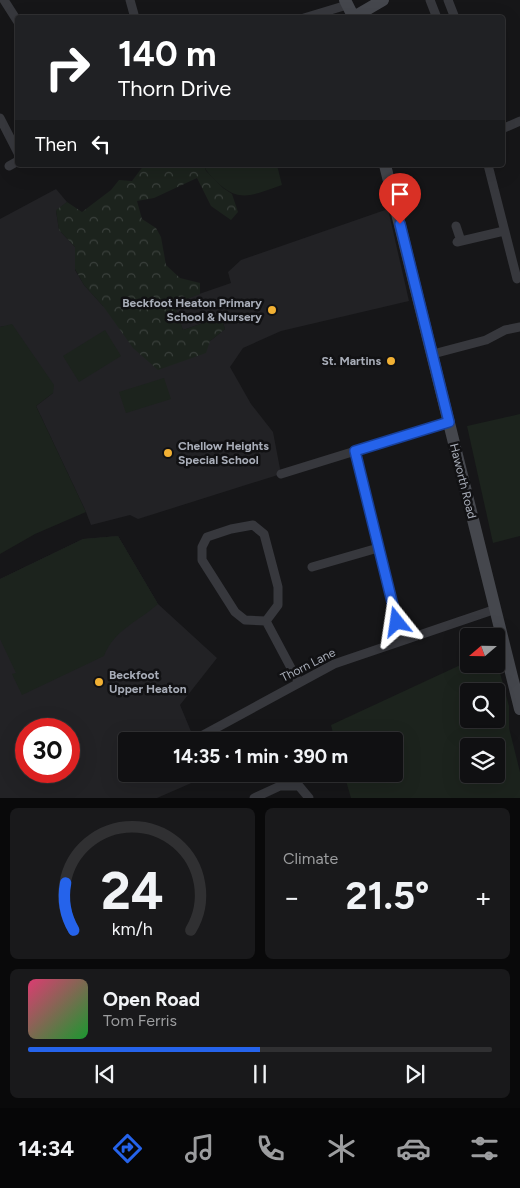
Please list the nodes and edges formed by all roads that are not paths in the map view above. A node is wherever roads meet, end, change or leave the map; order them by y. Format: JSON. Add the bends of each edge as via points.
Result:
{"nodes":[{"id":1,"x":4,"y":0,"type":"edge"},
{"id":2,"x":130,"y":0,"type":"edge"},
{"id":3,"x":383,"y":0,"type":"edge"},
{"id":4,"x":430,"y":0,"type":"edge"},
{"id":5,"x":448,"y":0,"type":"edge"},
{"id":6,"x":346,"y":3,"type":"edge"},
{"id":7,"x":134,"y":15,"type":"edge"},
{"id":8,"x":312,"y":15,"type":"edge"},
{"id":9,"x":353,"y":15,"type":"edge"},
{"id":10,"x":357,"y":15,"type":"edge"},
{"id":11,"x":436,"y":15,"type":"edge"},
{"id":12,"x":454,"y":15,"type":"edge"},
{"id":13,"x":15,"y":17,"type":"edge"},
{"id":14,"x":0,"y":118,"type":"edge"},
{"id":15,"x":520,"y":121,"type":"edge"},
{"id":16,"x":505,"y":128,"type":"edge"},
{"id":17,"x":15,"y":147,"type":"edge"},
{"id":18,"x":15,"y":163,"type":"edge"},
{"id":19,"x":9,"y":166,"type":"dead end"},
{"id":20,"x":386,"y":167,"type":"edge"},
{"id":21,"x":488,"y":167,"type":"edge"},
{"id":22,"x":456,"y":226,"type":"dead end"},
{"id":23,"x":504,"y":231,"type":"junction"},
{"id":24,"x":517,"y":279,"type":"dead end"},
{"id":25,"x":520,"y":327,"type":"edge"},
{"id":26,"x":433,"y":354,"type":"junction"},
{"id":27,"x":449,"y":422,"type":"junction"},
{"id":28,"x":355,"y":451,"type":"junction"},
{"id":29,"x":281,"y":474,"type":"dead end"},
{"id":30,"x":378,"y":548,"type":"junction"},
{"id":31,"x":312,"y":566,"type":"dead end"},
{"id":32,"x":496,"y":609,"type":"junction"},
{"id":33,"x":266,"y":621,"type":"junction"},
{"id":34,"x":402,"y":641,"type":"junction"},
{"id":35,"x":299,"y":683,"type":"junction"},
{"id":36,"x":517,"y":685,"type":"edge"},
{"id":37,"x":520,"y":709,"type":"edge"},
{"id":38,"x":209,"y":732,"type":"edge"},
{"id":39,"x":254,"y":798,"type":"edge"},
{"id":40,"x":309,"y":798,"type":"edge"}],
"edges":[{"from":1,"to":13,"type":"street"},
{"from":2,"to":7,"type":"street"},
{"from":3,"to":10,"type":"main road"},
{"from":4,"to":11,"type":"street"},
{"from":5,"to":12,"type":"street"},
{"from":6,"to":8,"type":"street"},
{"from":6,"to":9,"type":"main road"},
{"from":14,"to":17,"type":"street"},
{"from":15,"to":16,"type":"street"},
{"from":18,"to":19,"type":"street"},
{"from":20,"to":26,"type":"main road","name":"Haworth Road"},
{"from":21,"to":23,"type":"street"},
{"from":22,"to":23,"type":"street","via":[[459,242]]},
{"from":23,"to":24,"type":"street"},
{"from":25,"to":26,"type":"street"},
{"from":26,"to":27,"type":"main road","name":"Haworth Road"},
{"from":27,"to":28,"type":"street"},
{"from":27,"to":32,"type":"main road","name":"Haworth Road"},
{"from":28,"to":29,"type":"street"},
{"from":28,"to":30,"type":"street"},
{"from":30,"to":31,"type":"street"},
{"from":30,"to":34,"type":"street"},
{"from":32,"to":34,"type":"street","name":"Thorn Lane"},
{"from":32,"to":36,"type":"main road","name":"Haworth Road"},
{"from":33,"to":33,"type":"street","via":[[245,620],[235,612],[202,560],[202,547],[208,537],[253,525],[264,534],[278,587],[278,605]]},
{"from":33,"to":35,"type":"street"},
{"from":34,"to":35,"type":"street","name":"Thorn Lane","via":[[334,664]]},
{"from":35,"to":38,"type":"street","name":"Thorn Lane"},
{"from":36,"to":37,"type":"main road","name":"Haworth Road"},
{"from":39,"to":40,"type":"street","via":[[280,786],[299,786]]}]}
